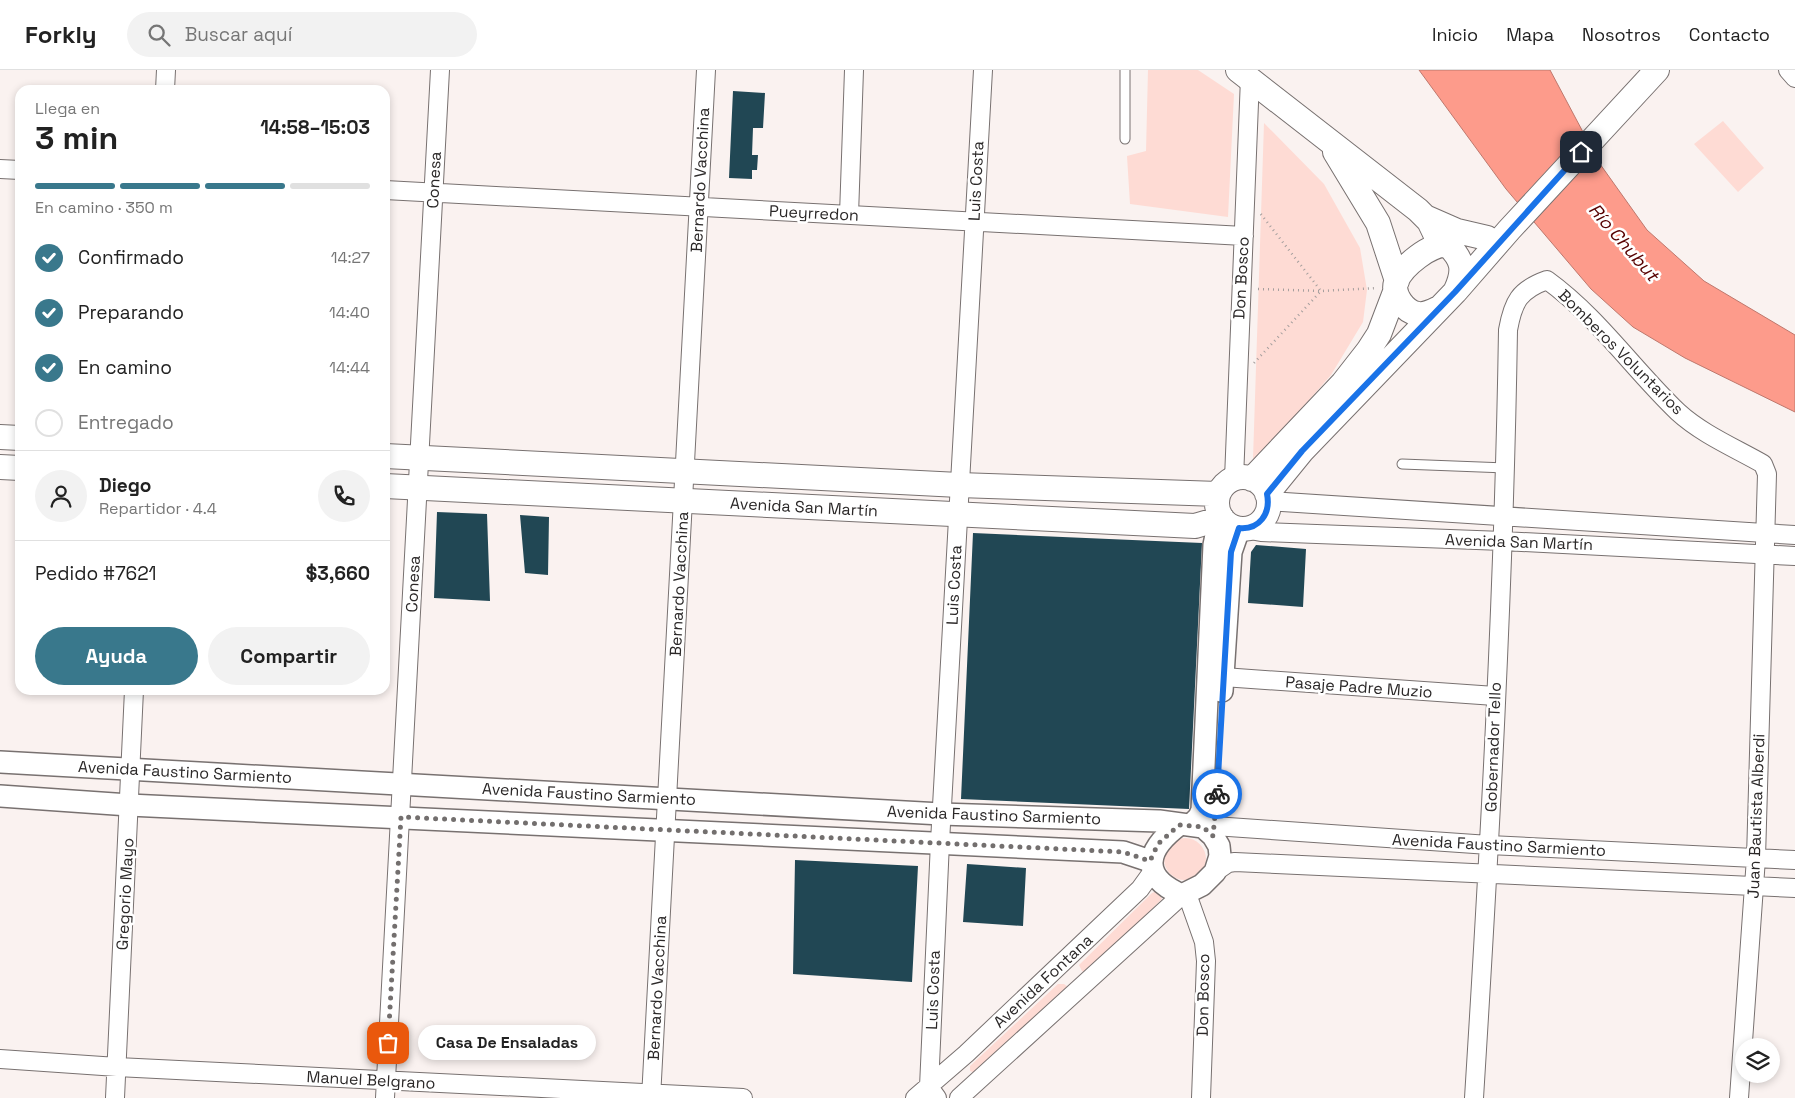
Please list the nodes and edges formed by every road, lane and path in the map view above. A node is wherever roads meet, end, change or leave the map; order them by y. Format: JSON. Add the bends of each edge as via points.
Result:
{"nodes":[{"id":1,"x":166,"y":70,"type":"edge"},
{"id":2,"x":440,"y":70,"type":"edge"},
{"id":3,"x":706,"y":70,"type":"edge"},
{"id":4,"x":854,"y":70,"type":"edge"},
{"id":5,"x":983,"y":70,"type":"edge"},
{"id":6,"x":1125,"y":70,"type":"edge"},
{"id":7,"x":1657,"y":70,"type":"edge"},
{"id":8,"x":1788,"y":70,"type":"edge"},
{"id":9,"x":1244,"y":74,"type":"edge"},
{"id":10,"x":1795,"y":78,"type":"edge"},
{"id":11,"x":165,"y":85,"type":"edge"},
{"id":12,"x":1324,"y":136,"type":"junction"},
{"id":13,"x":1125,"y":139,"type":"dead end"},
{"id":14,"x":0,"y":169,"type":"edge"},
{"id":15,"x":15,"y":170,"type":"edge"},
{"id":16,"x":390,"y":190,"type":"edge"},
{"id":17,"x":433,"y":192,"type":"junction"},
{"id":18,"x":1244,"y":192,"type":"junction"},
{"id":19,"x":699,"y":207,"type":"junction"},
{"id":20,"x":849,"y":215,"type":"junction"},
{"id":21,"x":1425,"y":216,"type":"junction"},
{"id":22,"x":974,"y":222,"type":"junction"},
{"id":23,"x":1513,"y":225,"type":"junction"},
{"id":24,"x":1244,"y":236,"type":"junction"},
{"id":25,"x":1487,"y":238,"type":"junction"},
{"id":26,"x":1444,"y":245,"type":"junction"},
{"id":27,"x":1396,"y":286,"type":"junction"},
{"id":28,"x":1241,"y":289,"type":"junction"},
{"id":29,"x":1321,"y":291,"type":"junction"},
{"id":30,"x":1455,"y":292,"type":"junction"},
{"id":31,"x":1521,"y":294,"type":"joint"},
{"id":32,"x":1437,"y":309,"type":"junction"},
{"id":33,"x":1236,"y":383,"type":"junction"},
{"id":34,"x":0,"y":437,"type":"edge"},
{"id":35,"x":15,"y":438,"type":"edge"},
{"id":36,"x":390,"y":456,"type":"edge"},
{"id":37,"x":420,"y":458,"type":"junction"},
{"id":38,"x":1402,"y":464,"type":"dead end"},
{"id":39,"x":0,"y":467,"type":"edge"},
{"id":40,"x":15,"y":468,"type":"edge"},
{"id":41,"x":1506,"y":468,"type":"junction"},
{"id":42,"x":685,"y":471,"type":"junction"},
{"id":43,"x":1767,"y":474,"type":"joint"},
{"id":44,"x":959,"y":485,"type":"junction"},
{"id":45,"x":390,"y":486,"type":"edge"},
{"id":46,"x":418,"y":488,"type":"junction"},
{"id":47,"x":1248,"y":489,"type":"junction"},
{"id":48,"x":683,"y":501,"type":"junction"},
{"id":49,"x":958,"y":514,"type":"junction"},
{"id":50,"x":1504,"y":516,"type":"junction"},
{"id":51,"x":1232,"y":524,"type":"junction"},
{"id":52,"x":1766,"y":534,"type":"junction"},
{"id":53,"x":1795,"y":535,"type":"edge"},
{"id":54,"x":1503,"y":541,"type":"junction"},
{"id":55,"x":1765,"y":553,"type":"junction"},
{"id":56,"x":1795,"y":556,"type":"edge"},
{"id":57,"x":1223,"y":677,"type":"junction"},
{"id":58,"x":134,"y":695,"type":"edge"},
{"id":59,"x":1495,"y":696,"type":"junction"},
{"id":60,"x":0,"y":762,"type":"edge"},
{"id":61,"x":131,"y":769,"type":"junction"},
{"id":62,"x":403,"y":784,"type":"junction"},
{"id":63,"x":0,"y":796,"type":"edge"},
{"id":64,"x":667,"y":798,"type":"junction"},
{"id":65,"x":129,"y":805,"type":"junction"},
{"id":66,"x":941,"y":814,"type":"junction"},
{"id":67,"x":401,"y":817,"type":"junction"},
{"id":68,"x":1200,"y":828,"type":"junction"},
{"id":69,"x":666,"y":829,"type":"junction"},
{"id":70,"x":940,"y":842,"type":"junction"},
{"id":71,"x":1489,"y":845,"type":"junction"},
{"id":72,"x":1756,"y":858,"type":"junction"},
{"id":73,"x":1795,"y":860,"type":"edge"},
{"id":74,"x":1151,"y":866,"type":"junction"},
{"id":75,"x":1215,"y":872,"type":"junction"},
{"id":76,"x":1488,"y":874,"type":"junction"},
{"id":77,"x":1754,"y":886,"type":"junction"},
{"id":78,"x":1795,"y":888,"type":"edge"},
{"id":79,"x":1184,"y":895,"type":"junction"},
{"id":80,"x":0,"y":1059,"type":"edge"},
{"id":81,"x":117,"y":1067,"type":"junction"},
{"id":82,"x":386,"y":1080,"type":"junction"},
{"id":83,"x":933,"y":1092,"type":"edge"},
{"id":84,"x":652,"y":1096,"type":"edge"},
{"id":85,"x":115,"y":1098,"type":"edge"},
{"id":86,"x":385,"y":1098,"type":"edge"},
{"id":87,"x":743,"y":1098,"type":"edge"},
{"id":88,"x":914,"y":1098,"type":"edge"},
{"id":89,"x":958,"y":1098,"type":"edge"},
{"id":90,"x":1201,"y":1098,"type":"edge"},
{"id":91,"x":1474,"y":1098,"type":"edge"},
{"id":92,"x":1738,"y":1098,"type":"edge"}],
"edges":[{"from":1,"to":11,"type":"street"},
{"from":2,"to":17,"type":"street","name":"Conesa"},
{"from":3,"to":19,"type":"street","name":"Bernardo Vacchina"},
{"from":4,"to":20,"type":"street"},
{"from":5,"to":22,"type":"street","name":"Luis Costa"},
{"from":6,"to":13,"type":"lane"},
{"from":7,"to":23,"type":"main road"},
{"from":8,"to":10,"type":"street"},
{"from":9,"to":12,"type":"main road"},
{"from":9,"to":18,"type":"street","name":"Don Bosco"},
{"from":12,"to":21,"type":"main road"},
{"from":12,"to":27,"type":"main road","via":[[1378,223]]},
{"from":14,"to":15,"type":"street"},
{"from":16,"to":17,"type":"street","name":"Pueyrredon"},
{"from":17,"to":19,"type":"street","name":"Pueyrredon"},
{"from":17,"to":37,"type":"street","name":"Conesa"},
{"from":18,"to":24,"type":"street","name":"Don Bosco"},
{"from":18,"to":29,"type":"path"},
{"from":19,"to":20,"type":"street","name":"Pueyrredon"},
{"from":19,"to":42,"type":"street","name":"Bernardo Vacchina"},
{"from":20,"to":22,"type":"street","name":"Pueyrredon"},
{"from":21,"to":25,"type":"main road","via":[[1457,231]]},
{"from":21,"to":26,"type":"main road"},
{"from":22,"to":24,"type":"street","name":"Pueyrredon"},
{"from":22,"to":44,"type":"street","name":"Luis Costa"},
{"from":23,"to":25,"type":"main road"},
{"from":23,"to":30,"type":"main road"},
{"from":24,"to":28,"type":"street","name":"Don Bosco"},
{"from":25,"to":26,"type":"main road"},
{"from":26,"to":27,"type":"main road","via":[[1423,253]]},
{"from":26,"to":30,"type":"main road","via":[[1461,261],[1462,276]]},
{"from":27,"to":29,"type":"path"},
{"from":27,"to":32,"type":"main road","via":[[1403,305],[1418,314]]},
{"from":27,"to":47,"type":"main road","via":[[1381,328],[1368,351]]},
{"from":28,"to":29,"type":"path"},
{"from":28,"to":33,"type":"street","name":"Don Bosco"},
{"from":29,"to":33,"type":"path"},
{"from":30,"to":32,"type":"main road"},
{"from":31,"to":41,"type":"street","name":"Gobernador Tello","via":[[1512,310],[1508,330]]},
{"from":31,"to":43,"type":"street","name":"Bomberos Voluntarios","via":[[1530,286],[1547,280],[1568,295],[1680,413],[1762,464]]},
{"from":32,"to":47,"type":"main road","via":[[1302,451]]},
{"from":33,"to":47,"type":"street","name":"Don Bosco"},
{"from":34,"to":35,"type":"main road"},
{"from":36,"to":37,"type":"main road","name":"Avenida San Martín"},
{"from":37,"to":42,"type":"main road","name":"Avenida San Martín"},
{"from":37,"to":46,"type":"street","name":"Conesa"},
{"from":38,"to":41,"type":"lane"},
{"from":39,"to":40,"type":"main road"},
{"from":41,"to":50,"type":"street","name":"Gobernador Tello"},
{"from":42,"to":44,"type":"main road","name":"Avenida San Martín"},
{"from":42,"to":48,"type":"street","name":"Bernardo Vacchina"},
{"from":43,"to":52,"type":"street","name":"Juan Bautista Alberdi"},
{"from":44,"to":47,"type":"main road","name":"Avenida San Martín"},
{"from":44,"to":49,"type":"street","name":"Luis Costa"},
{"from":45,"to":46,"type":"main road","name":"Avenida San Martín"},
{"from":46,"to":48,"type":"main road","name":"Avenida San Martín"},
{"from":46,"to":62,"type":"street","name":"Conesa"},
{"from":47,"to":50,"type":"street","name":"Avenida San Martín"},
{"from":47,"to":51,"type":"main road","via":[[1218,509]]},
{"from":47,"to":51,"type":"main road","name":"Avenida San Martín","via":[[1268,508],[1261,521]]},
{"from":48,"to":49,"type":"main road","name":"Avenida San Martín"},
{"from":48,"to":64,"type":"street","name":"Bernardo Vacchina"},
{"from":49,"to":51,"type":"main road","name":"Avenida San Martín","via":[[1195,526]]},
{"from":49,"to":66,"type":"street","name":"Luis Costa"},
{"from":50,"to":52,"type":"street","name":"Avenida San Martín"},
{"from":50,"to":54,"type":"street","name":"Gobernador Tello"},
{"from":51,"to":54,"type":"street","name":"Avenida San Martín","via":[[1261,532]]},
{"from":51,"to":57,"type":"street"},
{"from":51,"to":68,"type":"street","via":[[1216,535],[1214,545]]},
{"from":52,"to":53,"type":"street","name":"Avenida San Martín"},
{"from":52,"to":55,"type":"street","name":"Juan Bautista Alberdi"},
{"from":54,"to":55,"type":"street","name":"Avenida San Martín"},
{"from":54,"to":59,"type":"street","name":"Gobernador Tello"},
{"from":55,"to":56,"type":"street","name":"Avenida San Martín"},
{"from":55,"to":72,"type":"street","name":"Juan Bautista Alberdi"},
{"from":57,"to":59,"type":"street","name":"Pasaje Padre Muzio"},
{"from":57,"to":68,"type":"street"},
{"from":58,"to":61,"type":"street","name":"Gregorio Mayo"},
{"from":59,"to":71,"type":"street","name":"Gobernador Tello"},
{"from":60,"to":61,"type":"street","name":"Avenida Faustino Sarmiento"},
{"from":61,"to":62,"type":"street","name":"Avenida Faustino Sarmiento"},
{"from":61,"to":65,"type":"street","name":"Gregorio Mayo"},
{"from":62,"to":64,"type":"street","name":"Avenida Faustino Sarmiento"},
{"from":62,"to":67,"type":"street","name":"Conesa"},
{"from":63,"to":65,"type":"street","name":"Avenida Faustino Sarmiento"},
{"from":64,"to":66,"type":"street","name":"Avenida Faustino Sarmiento"},
{"from":64,"to":69,"type":"street","name":"Bernardo Vacchina"},
{"from":65,"to":67,"type":"street","name":"Avenida Faustino Sarmiento"},
{"from":65,"to":81,"type":"street","name":"Gregorio Mayo"},
{"from":66,"to":68,"type":"street","name":"Avenida Faustino Sarmiento","via":[[1159,821]]},
{"from":66,"to":70,"type":"street","name":"Luis Costa"},
{"from":67,"to":69,"type":"street","name":"Avenida Faustino Sarmiento"},
{"from":67,"to":82,"type":"street","name":"Conesa"},
{"from":68,"to":71,"type":"street","name":"Avenida Faustino Sarmiento"},
{"from":68,"to":74,"type":"street","via":[[1158,844]]},
{"from":68,"to":75,"type":"street","via":[[1219,846],[1220,856]]},
{"from":69,"to":70,"type":"street","name":"Avenida Faustino Sarmiento"},
{"from":69,"to":84,"type":"street","name":"Bernardo Vacchina"},
{"from":70,"to":74,"type":"street","name":"Avenida Faustino Sarmiento","via":[[1123,852]]},
{"from":70,"to":83,"type":"street","name":"Luis Costa"},
{"from":71,"to":72,"type":"street","name":"Avenida Faustino Sarmiento"},
{"from":71,"to":76,"type":"street","name":"Gobernador Tello"},
{"from":72,"to":73,"type":"street","name":"Avenida Faustino Sarmiento"},
{"from":72,"to":77,"type":"street","name":"Juan Bautista Alberdi"},
{"from":74,"to":79,"type":"street","via":[[1164,887]]},
{"from":74,"to":83,"type":"street","name":"Avenida Fontana","via":[[1140,890]]},
{"from":75,"to":76,"type":"street","name":"Avenida Faustino Sarmiento","via":[[1235,862]]},
{"from":75,"to":79,"type":"street","name":"Avenida Faustino Sarmiento","via":[[1202,885]]},
{"from":76,"to":77,"type":"street","name":"Avenida Faustino Sarmiento"},
{"from":76,"to":91,"type":"street","name":"Gobernador Tello"},
{"from":77,"to":78,"type":"street","name":"Avenida Faustino Sarmiento"},
{"from":77,"to":92,"type":"street","name":"Juan Bautista Alberdi"},
{"from":79,"to":89,"type":"street","name":"Avenida Fontana"},
{"from":79,"to":90,"type":"street","name":"Don Bosco","via":[[1204,942],[1206,961]]},
{"from":80,"to":81,"type":"street","name":"Manuel Belgrano"},
{"from":81,"to":82,"type":"street","name":"Manuel Belgrano"},
{"from":81,"to":85,"type":"street","name":"Gregorio Mayo"},
{"from":82,"to":84,"type":"street","name":"Manuel Belgrano"},
{"from":82,"to":86,"type":"street","name":"Conesa"},
{"from":83,"to":88,"type":"street"},
{"from":84,"to":87,"type":"street","name":"Manuel Belgrano"}]}
